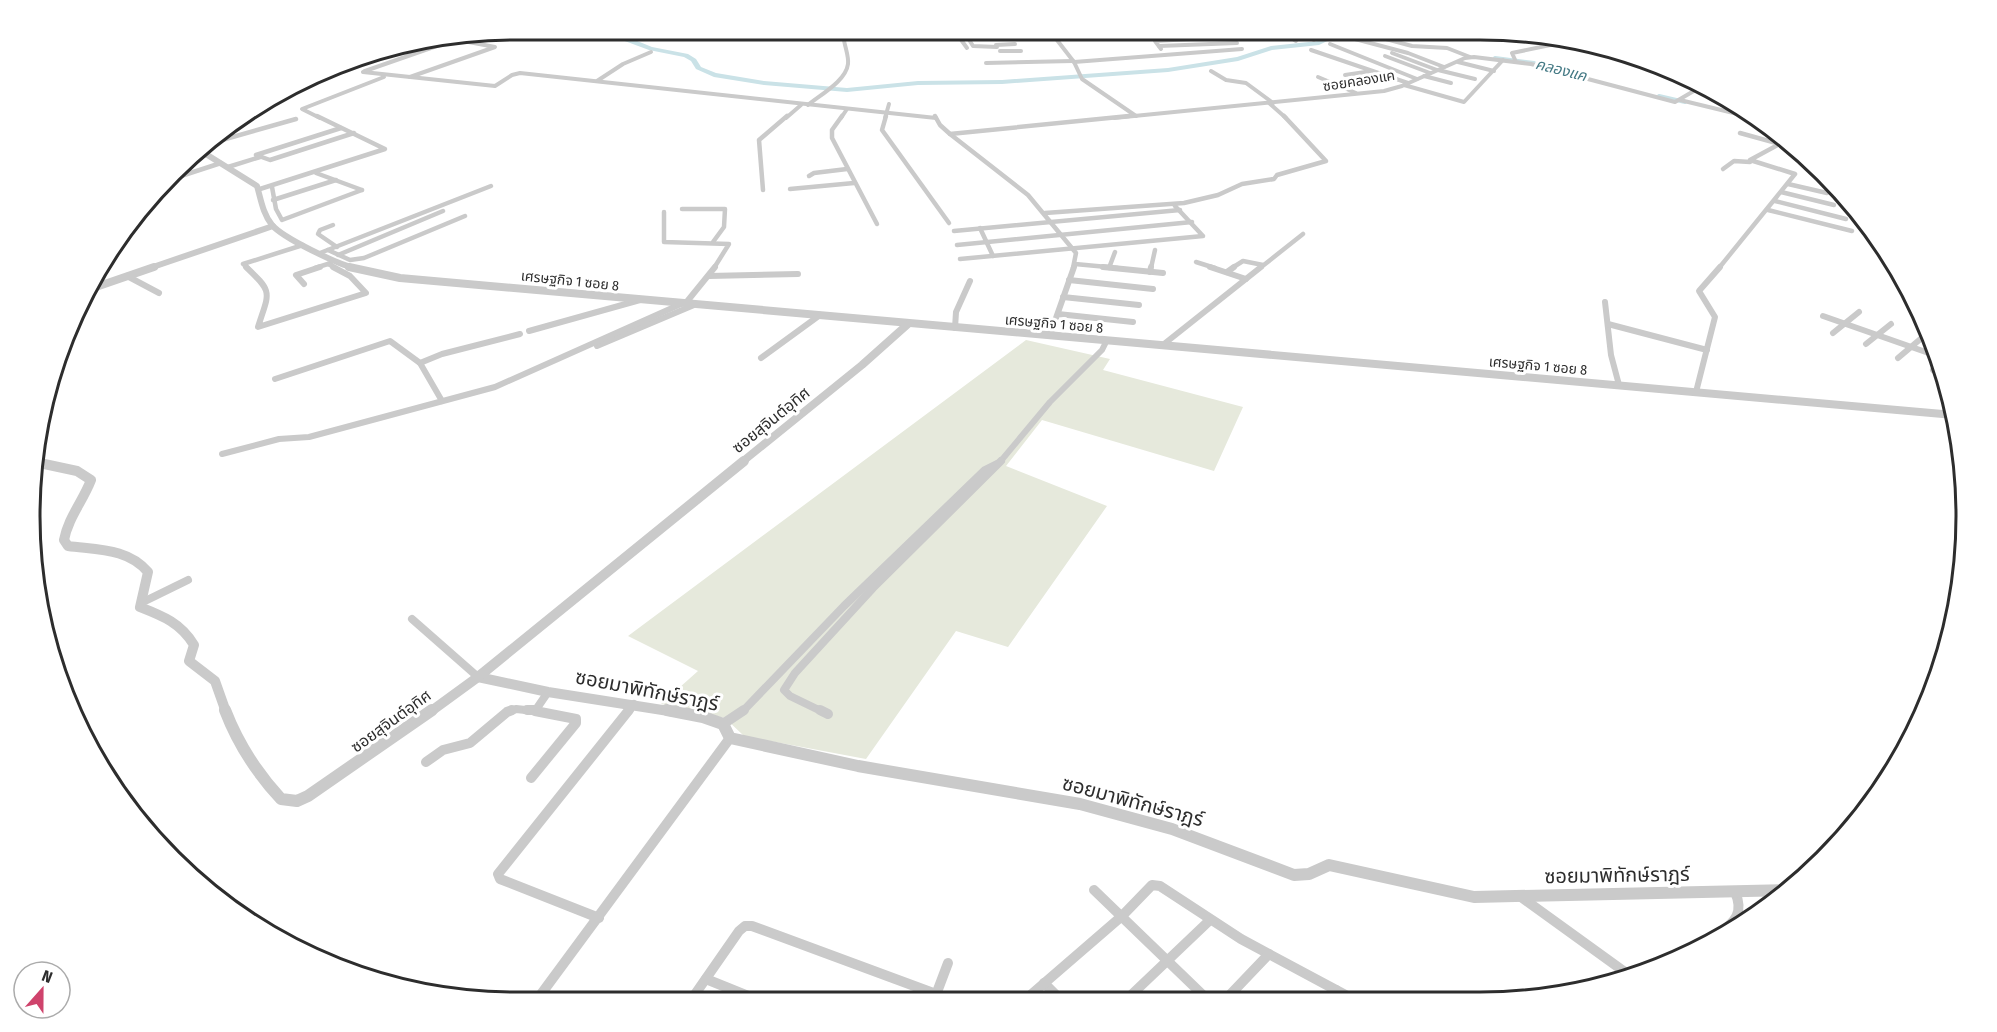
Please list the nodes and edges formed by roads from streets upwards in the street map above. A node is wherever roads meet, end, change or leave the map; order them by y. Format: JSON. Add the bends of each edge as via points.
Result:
{"nodes":[{"id":1,"x":844,"y":40,"type":"edge"},
{"id":2,"x":961,"y":40,"type":"edge"},
{"id":3,"x":970,"y":40,"type":"edge"},
{"id":4,"x":993,"y":40,"type":"edge"},
{"id":5,"x":1057,"y":40,"type":"edge"},
{"id":6,"x":1168,"y":40,"type":"edge"},
{"id":7,"x":1210,"y":40,"type":"edge"},
{"id":8,"x":1362,"y":40,"type":"edge"},
{"id":9,"x":1387,"y":40,"type":"edge"},
{"id":10,"x":1394,"y":42,"type":"junction"},
{"id":11,"x":474,"y":43,"type":"edge"},
{"id":12,"x":1237,"y":43,"type":"dead end"},
{"id":13,"x":1015,"y":44,"type":"dead end"},
{"id":14,"x":1214,"y":44,"type":"junction"},
{"id":15,"x":1330,"y":44,"type":"dead end"},
{"id":16,"x":1159,"y":46,"type":"junction"},
{"id":17,"x":1547,"y":46,"type":"edge"},
{"id":18,"x":1391,"y":47,"type":"junction"},
{"id":19,"x":967,"y":48,"type":"dead end"},
{"id":20,"x":998,"y":48,"type":"junction"},
{"id":21,"x":428,"y":49,"type":"edge"},
{"id":22,"x":1242,"y":49,"type":"dead end"},
{"id":23,"x":1219,"y":50,"type":"junction"},
{"id":24,"x":1311,"y":50,"type":"dead end"},
{"id":25,"x":1021,"y":51,"type":"dead end"},
{"id":26,"x":651,"y":52,"type":"dead end"},
{"id":27,"x":1392,"y":53,"type":"dead end"},
{"id":28,"x":1163,"y":55,"type":"junction"},
{"id":29,"x":1385,"y":56,"type":"dead end"},
{"id":30,"x":1027,"y":57,"type":"dead end"},
{"id":31,"x":1470,"y":57,"type":"junction"},
{"id":32,"x":1007,"y":60,"type":"junction"},
{"id":33,"x":1503,"y":60,"type":"junction"},
{"id":34,"x":1074,"y":61,"type":"junction"},
{"id":35,"x":1516,"y":61,"type":"junction"},
{"id":36,"x":1458,"y":62,"type":"junction"},
{"id":37,"x":986,"y":63,"type":"dead end"},
{"id":38,"x":1444,"y":67,"type":"junction"},
{"id":39,"x":1438,"y":70,"type":"junction"},
{"id":40,"x":1211,"y":71,"type":"dead end"},
{"id":41,"x":1373,"y":71,"type":"junction"},
{"id":42,"x":1494,"y":71,"type":"junction"},
{"id":43,"x":1430,"y":73,"type":"junction"},
{"id":44,"x":1476,"y":73,"type":"dead end"},
{"id":45,"x":1345,"y":75,"type":"dead end"},
{"id":46,"x":387,"y":76,"type":"junction"},
{"id":47,"x":1318,"y":76,"type":"dead end"},
{"id":48,"x":1424,"y":76,"type":"junction"},
{"id":49,"x":407,"y":78,"type":"junction"},
{"id":50,"x":1468,"y":78,"type":"junction"},
{"id":51,"x":1417,"y":79,"type":"junction"},
{"id":52,"x":1475,"y":80,"type":"dead end"},
{"id":53,"x":597,"y":81,"type":"junction"},
{"id":54,"x":1451,"y":83,"type":"dead end"},
{"id":55,"x":1406,"y":84,"type":"junction"},
{"id":56,"x":1694,"y":91,"type":"edge"},
{"id":57,"x":1357,"y":94,"type":"junction"},
{"id":58,"x":1678,"y":101,"type":"junction"},
{"id":59,"x":1271,"y":103,"type":"junction"},
{"id":60,"x":889,"y":104,"type":"dead end"},
{"id":61,"x":801,"y":105,"type":"junction"},
{"id":62,"x":808,"y":105,"type":"junction"},
{"id":63,"x":846,"y":110,"type":"junction"},
{"id":64,"x":1732,"y":112,"type":"edge"},
{"id":65,"x":883,"y":113,"type":"junction"},
{"id":66,"x":1136,"y":116,"type":"junction"},
{"id":67,"x":296,"y":119,"type":"dead end"},
{"id":68,"x":875,"y":121,"type":"dead end"},
{"id":69,"x":341,"y":128,"type":"junction"},
{"id":70,"x":354,"y":133,"type":"junction"},
{"id":71,"x":950,"y":134,"type":"junction"},
{"id":72,"x":1740,"y":134,"type":"dead end"},
{"id":73,"x":228,"y":138,"type":"edge"},
{"id":74,"x":1775,"y":143,"type":"edge"},
{"id":75,"x":1778,"y":145,"type":"edge"},
{"id":76,"x":207,"y":155,"type":"edge"},
{"id":77,"x":260,"y":157,"type":"junction"},
{"id":78,"x":1750,"y":162,"type":"junction"},
{"id":79,"x":224,"y":165,"type":"junction"},
{"id":80,"x":847,"y":169,"type":"junction"},
{"id":81,"x":1723,"y":169,"type":"dead end"},
{"id":82,"x":315,"y":173,"type":"junction"},
{"id":83,"x":185,"y":175,"type":"edge"},
{"id":84,"x":809,"y":176,"type":"dead end"},
{"id":85,"x":336,"y":180,"type":"junction"},
{"id":86,"x":854,"y":183,"type":"junction"},
{"id":87,"x":1788,"y":184,"type":"junction"},
{"id":88,"x":490,"y":186,"type":"dead end"},
{"id":89,"x":272,"y":187,"type":"junction"},
{"id":90,"x":260,"y":189,"type":"junction"},
{"id":91,"x":790,"y":189,"type":"dead end"},
{"id":92,"x":763,"y":190,"type":"dead end"},
{"id":93,"x":1782,"y":192,"type":"junction"},
{"id":94,"x":1827,"y":193,"type":"dead end"},
{"id":95,"x":273,"y":200,"type":"junction"},
{"id":96,"x":1774,"y":201,"type":"junction"},
{"id":97,"x":1834,"y":205,"type":"dead end"},
{"id":98,"x":682,"y":209,"type":"dead end"},
{"id":99,"x":1768,"y":210,"type":"junction"},
{"id":100,"x":443,"y":211,"type":"dead end"},
{"id":101,"x":664,"y":212,"type":"dead end"},
{"id":102,"x":1045,"y":213,"type":"junction"},
{"id":103,"x":1123,"y":215,"type":"junction"},
{"id":104,"x":465,"y":216,"type":"dead end"},
{"id":105,"x":1846,"y":219,"type":"dead end"},
{"id":106,"x":1052,"y":221,"type":"junction"},
{"id":107,"x":1192,"y":222,"type":"junction"},
{"id":108,"x":949,"y":223,"type":"dead end"},
{"id":109,"x":877,"y":224,"type":"dead end"},
{"id":110,"x":333,"y":225,"type":"dead end"},
{"id":111,"x":273,"y":226,"type":"junction"},
{"id":112,"x":980,"y":228,"type":"junction"},
{"id":113,"x":1133,"y":228,"type":"junction"},
{"id":114,"x":954,"y":231,"type":"dead end"},
{"id":115,"x":1852,"y":231,"type":"dead end"},
{"id":116,"x":1062,"y":234,"type":"junction"},
{"id":117,"x":1303,"y":234,"type":"dead end"},
{"id":118,"x":713,"y":242,"type":"junction"},
{"id":119,"x":986,"y":242,"type":"junction"},
{"id":120,"x":1143,"y":242,"type":"junction"},
{"id":121,"x":303,"y":245,"type":"junction"},
{"id":122,"x":957,"y":245,"type":"dead end"},
{"id":123,"x":337,"y":247,"type":"junction"},
{"id":124,"x":1072,"y":248,"type":"junction"},
{"id":125,"x":1155,"y":250,"type":"dead end"},
{"id":126,"x":324,"y":252,"type":"junction"},
{"id":127,"x":1115,"y":252,"type":"dead end"},
{"id":128,"x":993,"y":256,"type":"junction"},
{"id":129,"x":334,"y":260,"type":"junction"},
{"id":130,"x":960,"y":260,"type":"dead end"},
{"id":131,"x":1196,"y":262,"type":"dead end"},
{"id":132,"x":1075,"y":264,"type":"junction"},
{"id":133,"x":1263,"y":265,"type":"junction"},
{"id":134,"x":1109,"y":268,"type":"junction"},
{"id":135,"x":1150,"y":272,"type":"junction"},
{"id":136,"x":1227,"y":272,"type":"junction"},
{"id":137,"x":1162,"y":273,"type":"dead end"},
{"id":138,"x":798,"y":274,"type":"dead end"},
{"id":139,"x":127,"y":276,"type":"junction"},
{"id":140,"x":709,"y":276,"type":"junction"},
{"id":141,"x":1246,"y":279,"type":"junction"},
{"id":142,"x":1069,"y":280,"type":"junction"},
{"id":143,"x":970,"y":281,"type":"dead end"},
{"id":144,"x":101,"y":284,"type":"edge"},
{"id":145,"x":304,"y":284,"type":"dead end"},
{"id":146,"x":1153,"y":289,"type":"dead end"},
{"id":147,"x":159,"y":293,"type":"dead end"},
{"id":148,"x":1064,"y":297,"type":"junction"},
{"id":149,"x":640,"y":300,"type":"junction"},
{"id":150,"x":1605,"y":302,"type":"dead end"},
{"id":151,"x":683,"y":304,"type":"junction"},
{"id":152,"x":696,"y":305,"type":"junction"},
{"id":153,"x":1139,"y":305,"type":"dead end"},
{"id":154,"x":1859,"y":312,"type":"dead end"},
{"id":155,"x":1058,"y":314,"type":"junction"},
{"id":156,"x":820,"y":315,"type":"junction"},
{"id":157,"x":1823,"y":316,"type":"dead end"},
{"id":158,"x":1133,"y":322,"type":"dead end"},
{"id":159,"x":908,"y":324,"type":"junction"},
{"id":160,"x":1608,"y":324,"type":"junction"},
{"id":161,"x":1846,"y":324,"type":"junction"},
{"id":162,"x":1891,"y":324,"type":"dead end"},
{"id":163,"x":955,"y":328,"type":"junction"},
{"id":164,"x":529,"y":331,"type":"dead end"},
{"id":165,"x":1833,"y":333,"type":"dead end"},
{"id":166,"x":520,"y":334,"type":"dead end"},
{"id":167,"x":1050,"y":335,"type":"junction"},
{"id":168,"x":1878,"y":335,"type":"junction"},
{"id":169,"x":1922,"y":338,"type":"edge"},
{"id":170,"x":1107,"y":340,"type":"junction"},
{"id":171,"x":1164,"y":344,"type":"junction"},
{"id":172,"x":1866,"y":344,"type":"dead end"},
{"id":173,"x":1911,"y":347,"type":"junction"},
{"id":174,"x":587,"y":350,"type":"dead end"},
{"id":175,"x":1707,"y":350,"type":"junction"},
{"id":176,"x":1927,"y":353,"type":"edge"},
{"id":177,"x":761,"y":358,"type":"dead end"},
{"id":178,"x":1898,"y":358,"type":"dead end"},
{"id":179,"x":420,"y":363,"type":"junction"},
{"id":180,"x":275,"y":379,"type":"dead end"},
{"id":181,"x":1619,"y":385,"type":"junction"},
{"id":182,"x":1696,"y":392,"type":"junction"},
{"id":183,"x":442,"y":401,"type":"junction"},
{"id":184,"x":1945,"y":414,"type":"edge"},
{"id":185,"x":222,"y":454,"type":"dead end"},
{"id":186,"x":1000,"y":463,"type":"junction"},
{"id":187,"x":44,"y":464,"type":"edge"},
{"id":188,"x":188,"y":580,"type":"dead end"},
{"id":189,"x":141,"y":603,"type":"junction"},
{"id":190,"x":412,"y":619,"type":"dead end"},
{"id":191,"x":478,"y":676,"type":"junction"},
{"id":192,"x":542,"y":701,"type":"junction"},
{"id":193,"x":630,"y":709,"type":"junction"},
{"id":194,"x":828,"y":714,"type":"dead end"},
{"id":195,"x":726,"y":731,"type":"junction"},
{"id":196,"x":426,"y":762,"type":"dead end"},
{"id":197,"x":531,"y":778,"type":"dead end"},
{"id":198,"x":1094,"y":890,"type":"dead end"},
{"id":199,"x":1771,"y":892,"type":"edge"},
{"id":200,"x":1737,"y":897,"type":"junction"},
{"id":201,"x":1530,"y":903,"type":"junction"},
{"id":202,"x":1122,"y":916,"type":"junction"},
{"id":203,"x":1738,"y":916,"type":"edge"},
{"id":204,"x":598,"y":918,"type":"junction"},
{"id":205,"x":1210,"y":920,"type":"junction"},
{"id":206,"x":1269,"y":954,"type":"junction"},
{"id":207,"x":1167,"y":960,"type":"junction"},
{"id":208,"x":948,"y":963,"type":"dead end"},
{"id":209,"x":1622,"y":970,"type":"edge"},
{"id":210,"x":706,"y":979,"type":"junction"},
{"id":211,"x":1044,"y":983,"type":"junction"},
{"id":212,"x":543,"y":992,"type":"edge"},
{"id":213,"x":697,"y":992,"type":"edge"},
{"id":214,"x":738,"y":992,"type":"edge"},
{"id":215,"x":922,"y":992,"type":"edge"},
{"id":216,"x":937,"y":992,"type":"edge"},
{"id":217,"x":1034,"y":992,"type":"edge"},
{"id":218,"x":1053,"y":992,"type":"edge"},
{"id":219,"x":1133,"y":992,"type":"edge"},
{"id":220,"x":1200,"y":992,"type":"edge"},
{"id":221,"x":1233,"y":992,"type":"edge"},
{"id":222,"x":1329,"y":992,"type":"edge"}],
"edges":[{"from":1,"to":62,"type":"street","via":[[848,65],[840,79]]},
{"from":2,"to":19,"type":"street"},
{"from":3,"to":20,"type":"street","via":[[974,46]]},
{"from":4,"to":20,"type":"street"},
{"from":5,"to":34,"type":"street"},
{"from":6,"to":16,"type":"street","via":[[1155,41]]},
{"from":7,"to":14,"type":"street"},
{"from":8,"to":18,"type":"street"},
{"from":9,"to":10,"type":"street"},
{"from":10,"to":18,"type":"street"},
{"from":10,"to":31,"type":"street","via":[[1448,48]]},
{"from":11,"to":49,"type":"street","via":[[495,47]]},
{"from":12,"to":14,"type":"street"},
{"from":13,"to":20,"type":"street"},
{"from":14,"to":16,"type":"street"},
{"from":14,"to":23,"type":"street"},
{"from":15,"to":51,"type":"street"},
{"from":16,"to":28,"type":"street"},
{"from":17,"to":35,"type":"street","via":[[1512,53]]},
{"from":18,"to":38,"type":"street"},
{"from":20,"to":25,"type":"street"},
{"from":20,"to":32,"type":"street"},
{"from":21,"to":46,"type":"street","via":[[363,72]]},
{"from":22,"to":23,"type":"street"},
{"from":23,"to":28,"type":"street"},
{"from":24,"to":41,"type":"street"},
{"from":26,"to":53,"type":"street","via":[[622,64]]},
{"from":27,"to":39,"type":"street"},
{"from":28,"to":34,"type":"street"},
{"from":29,"to":43,"type":"street"},
{"from":30,"to":32,"type":"street"},
{"from":31,"to":33,"type":"street","name":"ซอยคลองแค"},
{"from":31,"to":36,"type":"street","name":"ซอยคลองแค"},
{"from":32,"to":34,"type":"street"},
{"from":32,"to":37,"type":"street"},
{"from":33,"to":35,"type":"street","name":"ซอยคลองแค"},
{"from":33,"to":42,"type":"street"},
{"from":34,"to":66,"type":"street","via":[[1080,76]]},
{"from":35,"to":58,"type":"street","name":"ซอยคลองแค"},
{"from":36,"to":38,"type":"street","name":"ซอยคลองแค"},
{"from":36,"to":42,"type":"street"},
{"from":38,"to":39,"type":"street","name":"ซอยคลองแค"},
{"from":39,"to":43,"type":"street","name":"ซอยคลองแค"},
{"from":39,"to":50,"type":"street"},
{"from":40,"to":59,"type":"street","via":[[1226,80],[1246,83]]},
{"from":41,"to":45,"type":"street"},
{"from":41,"to":55,"type":"street"},
{"from":42,"to":55,"type":"street","via":[[1464,102]]},
{"from":43,"to":48,"type":"street","name":"ซอยคลองแค"},
{"from":44,"to":50,"type":"street"},
{"from":46,"to":49,"type":"street"},
{"from":46,"to":69,"type":"street","via":[[302,109]]},
{"from":47,"to":57,"type":"street"},
{"from":48,"to":51,"type":"street","name":"ซอยคลองแค"},
{"from":48,"to":54,"type":"street"},
{"from":49,"to":53,"type":"street","via":[[495,86],[516,73]]},
{"from":50,"to":52,"type":"street"},
{"from":51,"to":55,"type":"street","name":"ซอยคลองแค"},
{"from":53,"to":61,"type":"street"},
{"from":55,"to":57,"type":"street","name":"ซอยคลองแค"},
{"from":56,"to":58,"type":"street"},
{"from":57,"to":59,"type":"street","name":"ซอยคลองแค"},
{"from":58,"to":64,"type":"street","name":"ซอยคลองแค"},
{"from":59,"to":66,"type":"street","name":"ซอยคลองแค"},
{"from":59,"to":102,"type":"street","via":[[1326,161],[1184,203]]},
{"from":60,"to":65,"type":"street"},
{"from":61,"to":62,"type":"street"},
{"from":61,"to":92,"type":"street","via":[[758,142]]},
{"from":62,"to":63,"type":"street"},
{"from":63,"to":65,"type":"street"},
{"from":63,"to":80,"type":"street","via":[[832,134]]},
{"from":65,"to":68,"type":"street"},
{"from":65,"to":71,"type":"street","via":[[935,116]]},
{"from":65,"to":108,"type":"street","via":[[882,130]]},
{"from":66,"to":71,"type":"street","name":"ซอยคลองแค"},
{"from":67,"to":73,"type":"street"},
{"from":69,"to":70,"type":"street"},
{"from":69,"to":77,"type":"street","via":[[256,155]]},
{"from":70,"to":77,"type":"street","via":[[270,160]]},
{"from":70,"to":82,"type":"street","via":[[385,149]]},
{"from":71,"to":102,"type":"street"},
{"from":72,"to":74,"type":"street"},
{"from":75,"to":78,"type":"street"},
{"from":76,"to":79,"type":"street"},
{"from":77,"to":79,"type":"street"},
{"from":78,"to":81,"type":"street","via":[[1734,161]]},
{"from":78,"to":87,"type":"street","via":[[1794,172]]},
{"from":79,"to":83,"type":"street"},
{"from":79,"to":90,"type":"street"},
{"from":80,"to":84,"type":"street"},
{"from":80,"to":86,"type":"street"},
{"from":82,"to":85,"type":"street"},
{"from":82,"to":89,"type":"street"},
{"from":85,"to":95,"type":"street"},
{"from":85,"to":95,"type":"street","via":[[362,190],[282,220]]},
{"from":86,"to":91,"type":"street"},
{"from":86,"to":109,"type":"street"},
{"from":87,"to":93,"type":"street"},
{"from":87,"to":94,"type":"street"},
{"from":88,"to":123,"type":"street"},
{"from":89,"to":90,"type":"street"},
{"from":89,"to":95,"type":"street"},
{"from":90,"to":111,"type":"street","via":[[263,209]]},
{"from":93,"to":96,"type":"street"},
{"from":93,"to":97,"type":"street"},
{"from":96,"to":99,"type":"street"},
{"from":96,"to":105,"type":"street"},
{"from":98,"to":118,"type":"street","via":[[725,209],[724,227]]},
{"from":99,"to":115,"type":"street"},
{"from":99,"to":175,"type":"street","via":[[1699,291],[1715,317]]},
{"from":100,"to":129,"type":"street"},
{"from":101,"to":118,"type":"street","via":[[664,242]]},
{"from":102,"to":106,"type":"street"},
{"from":103,"to":106,"type":"street"},
{"from":103,"to":107,"type":"street","via":[[1178,208]]},
{"from":103,"to":113,"type":"street"},
{"from":104,"to":129,"type":"street","via":[[364,258]]},
{"from":106,"to":112,"type":"street"},
{"from":106,"to":116,"type":"street"},
{"from":107,"to":113,"type":"street"},
{"from":107,"to":120,"type":"street","via":[[1203,236]]},
{"from":110,"to":123,"type":"street","via":[[318,234]]},
{"from":111,"to":121,"type":"street","name":"เศรษฐกิจ 1 ซอย 8"},
{"from":111,"to":139,"type":"street"},
{"from":112,"to":114,"type":"street"},
{"from":112,"to":119,"type":"street"},
{"from":113,"to":116,"type":"street"},
{"from":113,"to":120,"type":"street"},
{"from":116,"to":119,"type":"street"},
{"from":116,"to":124,"type":"street"},
{"from":117,"to":133,"type":"street"},
{"from":118,"to":140,"type":"street","via":[[729,245]]},
{"from":119,"to":122,"type":"street"},
{"from":119,"to":128,"type":"street"},
{"from":120,"to":124,"type":"street"},
{"from":121,"to":126,"type":"street","name":"เศรษฐกิจ 1 ซอย 8"},
{"from":121,"to":129,"type":"street","via":[[243,264],[265,285],[267,297],[258,327],[364,295]]},
{"from":123,"to":126,"type":"street"},
{"from":124,"to":128,"type":"street"},
{"from":124,"to":132,"type":"street","via":[[1076,253]]},
{"from":125,"to":135,"type":"street"},
{"from":126,"to":129,"type":"street","name":"เศรษฐกิจ 1 ซอย 8"},
{"from":127,"to":134,"type":"street"},
{"from":128,"to":130,"type":"street"},
{"from":129,"to":145,"type":"street","via":[[296,275]]},
{"from":129,"to":149,"type":"street","name":"เศรษฐกิจ 1 ซอย 8","via":[[400,278]]},
{"from":131,"to":136,"type":"street"},
{"from":132,"to":134,"type":"street"},
{"from":132,"to":142,"type":"street"},
{"from":133,"to":136,"type":"street","via":[[1246,260]]},
{"from":133,"to":141,"type":"street"},
{"from":134,"to":135,"type":"street"},
{"from":135,"to":137,"type":"street"},
{"from":136,"to":141,"type":"street"},
{"from":138,"to":140,"type":"street"},
{"from":139,"to":144,"type":"street"},
{"from":139,"to":147,"type":"street"},
{"from":140,"to":151,"type":"street"},
{"from":141,"to":171,"type":"street"},
{"from":142,"to":146,"type":"street"},
{"from":142,"to":148,"type":"street"},
{"from":143,"to":163,"type":"street","via":[[956,312]]},
{"from":148,"to":153,"type":"street"},
{"from":148,"to":155,"type":"street"},
{"from":149,"to":151,"type":"street","name":"เศรษฐกิจ 1 ซอย 8"},
{"from":149,"to":164,"type":"street"},
{"from":150,"to":160,"type":"street"},
{"from":151,"to":152,"type":"street","name":"เศรษฐกิจ 1 ซอย 8"},
{"from":151,"to":183,"type":"street","via":[[495,387]]},
{"from":152,"to":156,"type":"street","name":"เศรษฐกิจ 1 ซอย 8"},
{"from":152,"to":174,"type":"street"},
{"from":154,"to":161,"type":"street"},
{"from":155,"to":158,"type":"street"},
{"from":155,"to":167,"type":"street"},
{"from":156,"to":159,"type":"street","name":"เศรษฐกิจ 1 ซอย 8"},
{"from":156,"to":177,"type":"street"},
{"from":157,"to":161,"type":"street"},
{"from":159,"to":163,"type":"street","name":"เศรษฐกิจ 1 ซอย 8"},
{"from":159,"to":191,"type":"street","name":"ซอยสุจินต์อุทิศ","via":[[808,410]]},
{"from":160,"to":175,"type":"street"},
{"from":160,"to":181,"type":"street"},
{"from":161,"to":165,"type":"street"},
{"from":161,"to":168,"type":"street"},
{"from":162,"to":168,"type":"street"},
{"from":163,"to":167,"type":"street","name":"เศรษฐกิจ 1 ซอย 8"},
{"from":166,"to":179,"type":"street"},
{"from":167,"to":170,"type":"street","name":"เศรษฐกิจ 1 ซอย 8"},
{"from":168,"to":172,"type":"street"},
{"from":168,"to":173,"type":"street"},
{"from":169,"to":173,"type":"street"},
{"from":170,"to":171,"type":"street","name":"เศรษฐกิจ 1 ซอย 8"},
{"from":170,"to":186,"type":"street"},
{"from":171,"to":181,"type":"street","name":"เศรษฐกิจ 1 ซอย 8"},
{"from":173,"to":176,"type":"street"},
{"from":173,"to":178,"type":"street"},
{"from":175,"to":182,"type":"street"},
{"from":179,"to":180,"type":"street","via":[[390,341]]},
{"from":179,"to":183,"type":"street"},
{"from":181,"to":182,"type":"street","name":"เศรษฐกิจ 1 ซอย 8"},
{"from":182,"to":184,"type":"street","name":"เศรษฐกิจ 1 ซอย 8"},
{"from":183,"to":185,"type":"street","via":[[309,437],[279,439]]},
{"from":186,"to":194,"type":"street","via":[[873,588],[787,684],[784,690],[790,696]]},
{"from":186,"to":195,"type":"street","via":[[985,470],[844,606]]},
{"from":187,"to":189,"type":"street","via":[[76,471],[91,480],[64,540],[68,546],[121,554],[143,564],[148,572]]},
{"from":188,"to":189,"type":"street"},
{"from":189,"to":191,"type":"street","name":"ซอยสุจินต์อุทิศ","via":[[140,607],[168,617],[188,635],[194,645],[189,661],[215,681],[238,746],[272,790],[287,801],[297,801],[328,783]]},
{"from":190,"to":191,"type":"street"},
{"from":191,"to":192,"type":"street","name":"ซอยมาพิทักษ์ราฎร์"},
{"from":192,"to":193,"type":"street","name":"ซอยมาพิทักษ์ราฎร์"},
{"from":192,"to":196,"type":"street","via":[[507,712],[470,743],[443,750]]},
{"from":192,"to":197,"type":"street","via":[[576,719],[576,723]]},
{"from":193,"to":195,"type":"street","name":"ซอยมาพิทักษ์ราฎร์","via":[[703,717]]},
{"from":193,"to":204,"type":"street","via":[[498,874],[500,879]]},
{"from":195,"to":201,"type":"street","name":"ซอยมาพิทักษ์ราฎร์","via":[[892,772],[1080,804],[1172,829],[1294,875],[1309,874],[1329,865],[1450,893]]},
{"from":195,"to":204,"type":"street"},
{"from":198,"to":202,"type":"street"},
{"from":199,"to":200,"type":"street","name":"ซอยมาพิทักษ์ราฎร์"},
{"from":200,"to":201,"type":"street","name":"ซอยมาพิทักษ์ราฎร์"},
{"from":200,"to":203,"type":"street"},
{"from":201,"to":209,"type":"street"},
{"from":202,"to":205,"type":"street","via":[[1152,885],[1160,886]]},
{"from":202,"to":207,"type":"street"},
{"from":202,"to":211,"type":"street"},
{"from":204,"to":212,"type":"street"},
{"from":205,"to":206,"type":"street"},
{"from":205,"to":207,"type":"street"},
{"from":206,"to":221,"type":"street"},
{"from":206,"to":222,"type":"street"},
{"from":207,"to":219,"type":"street"},
{"from":207,"to":220,"type":"street"},
{"from":208,"to":216,"type":"street"},
{"from":210,"to":213,"type":"street"},
{"from":210,"to":214,"type":"street"},
{"from":210,"to":215,"type":"street","via":[[739,931],[752,926]]},
{"from":211,"to":217,"type":"street"},
{"from":211,"to":218,"type":"street"}]}
